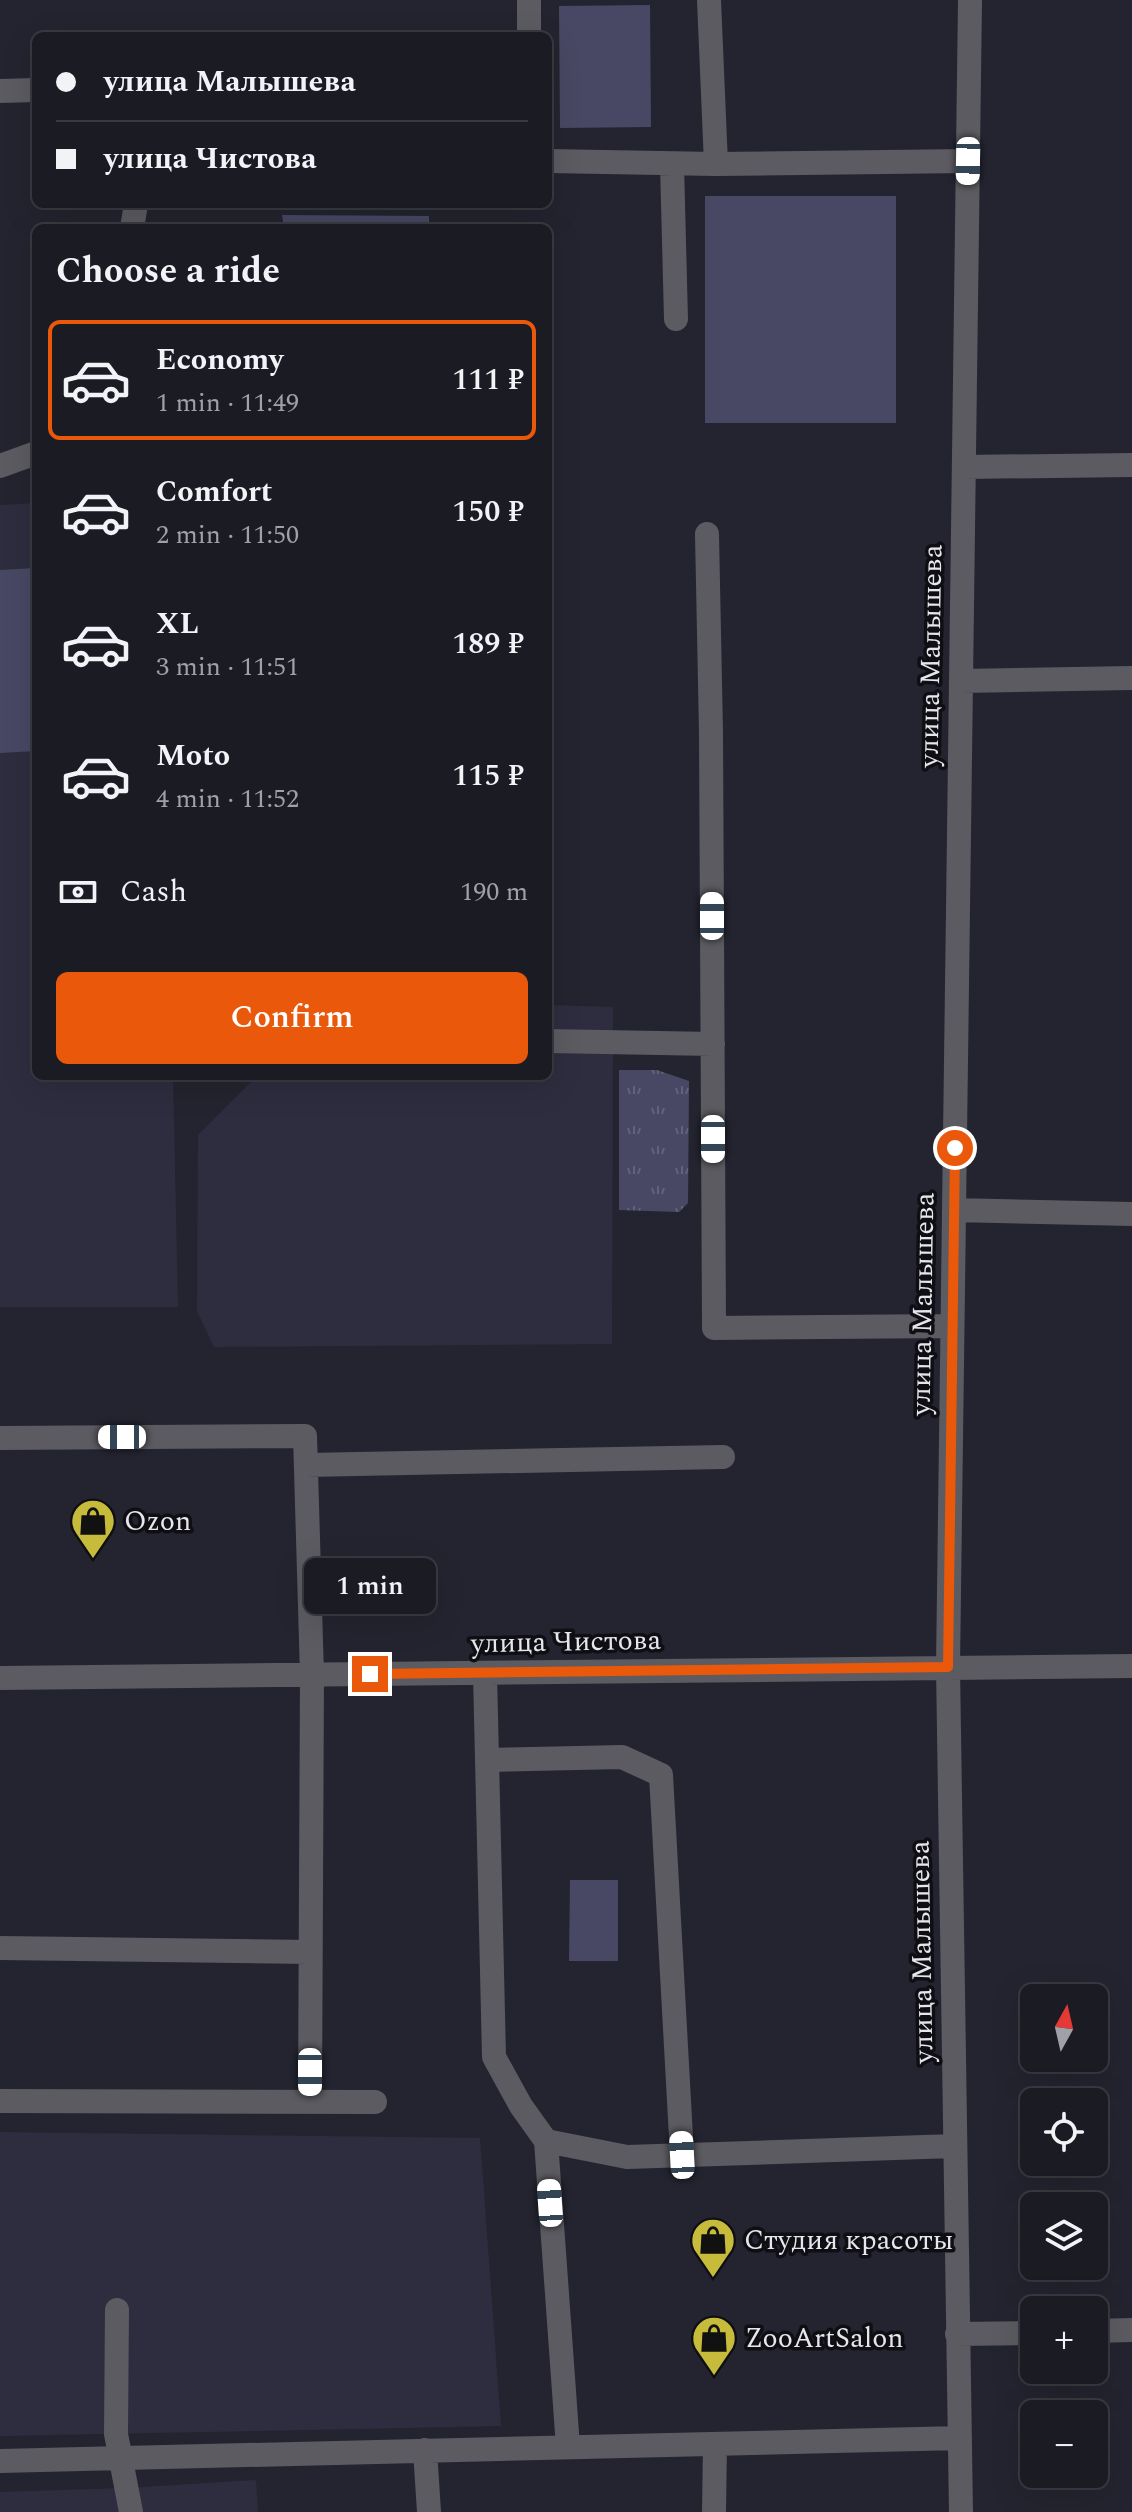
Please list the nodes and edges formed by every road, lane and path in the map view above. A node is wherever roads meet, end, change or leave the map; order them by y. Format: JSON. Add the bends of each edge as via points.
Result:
{"nodes":[{"id":1,"x":529,"y":0,"type":"edge"},
{"id":2,"x":709,"y":0,"type":"edge"},
{"id":3,"x":970,"y":0,"type":"edge"},
{"id":4,"x":529,"y":32,"type":"edge"},
{"id":5,"x":32,"y":90,"type":"edge"},
{"id":6,"x":0,"y":91,"type":"edge"},
{"id":7,"x":552,"y":161,"type":"edge"},
{"id":8,"x":968,"y":161,"type":"junction"},
{"id":9,"x":672,"y":164,"type":"junction"},
{"id":10,"x":716,"y":164,"type":"junction"},
{"id":11,"x":676,"y":319,"type":"dead end"},
{"id":12,"x":32,"y":454,"type":"edge"},
{"id":13,"x":1132,"y":465,"type":"edge"},
{"id":14,"x":0,"y":466,"type":"edge"},
{"id":15,"x":964,"y":467,"type":"junction"},
{"id":16,"x":707,"y":534,"type":"dead end"},
{"id":17,"x":1132,"y":678,"type":"edge"},
{"id":18,"x":961,"y":681,"type":"junction"},
{"id":19,"x":552,"y":1041,"type":"edge"},
{"id":20,"x":713,"y":1044,"type":"junction"},
{"id":21,"x":954,"y":1210,"type":"junction"},
{"id":22,"x":1132,"y":1214,"type":"edge"},
{"id":23,"x":952,"y":1326,"type":"junction"},
{"id":24,"x":0,"y":1438,"type":"edge"},
{"id":25,"x":723,"y":1457,"type":"dead end"},
{"id":26,"x":306,"y":1465,"type":"junction"},
{"id":27,"x":1132,"y":1666,"type":"edge"},
{"id":28,"x":948,"y":1667,"type":"junction"},
{"id":29,"x":485,"y":1673,"type":"junction"},
{"id":30,"x":312,"y":1675,"type":"junction"},
{"id":31,"x":0,"y":1678,"type":"edge"},
{"id":32,"x":487,"y":1760,"type":"junction"},
{"id":33,"x":0,"y":1948,"type":"edge"},
{"id":34,"x":310,"y":1952,"type":"junction"},
{"id":35,"x":0,"y":2101,"type":"edge"},
{"id":36,"x":310,"y":2102,"type":"junction"},
{"id":37,"x":375,"y":2102,"type":"dead end"},
{"id":38,"x":546,"y":2141,"type":"junction"},
{"id":39,"x":954,"y":2146,"type":"junction"},
{"id":40,"x":682,"y":2155,"type":"junction"},
{"id":41,"x":117,"y":2310,"type":"dead end"},
{"id":42,"x":1132,"y":2330,"type":"edge"},
{"id":43,"x":1108,"y":2331,"type":"edge"},
{"id":44,"x":1020,"y":2333,"type":"edge"},
{"id":45,"x":957,"y":2334,"type":"junction"},
{"id":46,"x":960,"y":2438,"type":"junction"},
{"id":47,"x":715,"y":2444,"type":"junction"},
{"id":48,"x":568,"y":2447,"type":"junction"},
{"id":49,"x":425,"y":2450,"type":"junction"},
{"id":50,"x":119,"y":2458,"type":"junction"},
{"id":51,"x":0,"y":2461,"type":"edge"},
{"id":52,"x":131,"y":2512,"type":"edge"},
{"id":53,"x":429,"y":2512,"type":"edge"},
{"id":54,"x":714,"y":2512,"type":"edge"},
{"id":55,"x":961,"y":2512,"type":"edge"}],
"edges":[{"from":1,"to":4,"type":"street"},
{"from":2,"to":10,"type":"street"},
{"from":3,"to":8,"type":"street","name":"улица Малышева"},
{"from":5,"to":6,"type":"street"},
{"from":7,"to":9,"type":"street"},
{"from":8,"to":10,"type":"street"},
{"from":8,"to":15,"type":"street","name":"улица Малышева"},
{"from":9,"to":10,"type":"street"},
{"from":9,"to":11,"type":"street"},
{"from":12,"to":14,"type":"street"},
{"from":13,"to":15,"type":"street"},
{"from":15,"to":18,"type":"street","name":"улица Малышева"},
{"from":16,"to":20,"type":"street"},
{"from":17,"to":18,"type":"street"},
{"from":18,"to":21,"type":"street","name":"улица Малышева"},
{"from":19,"to":20,"type":"street"},
{"from":20,"to":23,"type":"street","via":[[714,1328]]},
{"from":21,"to":22,"type":"street"},
{"from":21,"to":23,"type":"street","name":"улица Малышева"},
{"from":23,"to":28,"type":"street","name":"улица Малышева"},
{"from":24,"to":26,"type":"street","via":[[305,1436]]},
{"from":25,"to":26,"type":"street"},
{"from":26,"to":30,"type":"street"},
{"from":27,"to":28,"type":"street","name":"улица Чистова"},
{"from":28,"to":29,"type":"street","name":"улица Чистова"},
{"from":28,"to":39,"type":"street","name":"улица Малышева"},
{"from":29,"to":30,"type":"street","name":"улица Чистова"},
{"from":29,"to":32,"type":"street"},
{"from":30,"to":31,"type":"street","name":"улица Чистова"},
{"from":30,"to":34,"type":"street"},
{"from":32,"to":38,"type":"street","via":[[494,2057]]},
{"from":32,"to":40,"type":"street","via":[[622,1757],[661,1775]]},
{"from":33,"to":34,"type":"street"},
{"from":34,"to":36,"type":"street"},
{"from":35,"to":36,"type":"street"},
{"from":36,"to":37,"type":"street"},
{"from":38,"to":40,"type":"street","via":[[627,2157]]},
{"from":38,"to":48,"type":"street"},
{"from":39,"to":40,"type":"street"},
{"from":39,"to":45,"type":"street","name":"улица Малышева"},
{"from":41,"to":50,"type":"street"},
{"from":42,"to":43,"type":"street"},
{"from":44,"to":45,"type":"street"},
{"from":45,"to":46,"type":"street","name":"улица Малышева"},
{"from":46,"to":47,"type":"street"},
{"from":46,"to":55,"type":"street","name":"улица Малышева"},
{"from":47,"to":48,"type":"street"},
{"from":47,"to":54,"type":"street"},
{"from":48,"to":49,"type":"street"},
{"from":49,"to":50,"type":"street"},
{"from":49,"to":53,"type":"street"},
{"from":50,"to":51,"type":"street"},
{"from":50,"to":52,"type":"street"}]}
